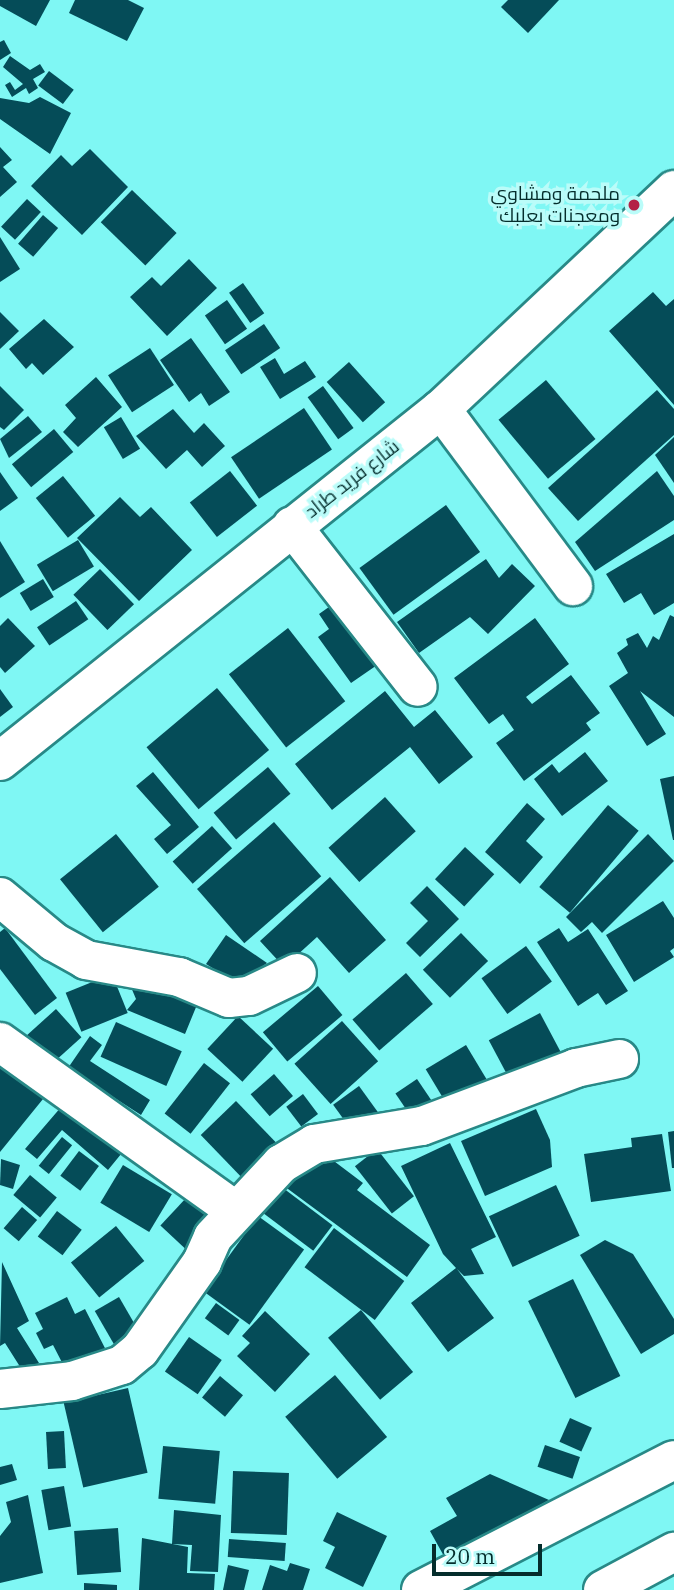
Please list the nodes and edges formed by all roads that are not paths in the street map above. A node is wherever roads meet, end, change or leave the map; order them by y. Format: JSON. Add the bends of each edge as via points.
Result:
{"nodes":[{"id":1,"x":674,"y":190,"type":"edge"},
{"id":2,"x":441,"y":409,"type":"junction"},
{"id":3,"x":292,"y":526,"type":"junction"},
{"id":4,"x":573,"y":586,"type":"dead end"},
{"id":5,"x":418,"y":687,"type":"dead end"},
{"id":6,"x":4,"y":760,"type":"edge"},
{"id":7,"x":0,"y":897,"type":"edge"},
{"id":8,"x":297,"y":974,"type":"dead end"},
{"id":9,"x":0,"y":1042,"type":"edge"},
{"id":10,"x":620,"y":1059,"type":"dead end"},
{"id":11,"x":236,"y":1212,"type":"junction"},
{"id":12,"x":0,"y":1389,"type":"edge"},
{"id":13,"x":674,"y":1460,"type":"edge"},
{"id":14,"x":674,"y":1552,"type":"edge"},
{"id":15,"x":421,"y":1590,"type":"edge"},
{"id":16,"x":603,"y":1590,"type":"edge"}],
"edges":[{"from":1,"to":2,"type":"main road","name":"شارع فريد طراد"},
{"from":2,"to":3,"type":"main road","name":"شارع فريد طراد"},
{"from":2,"to":4,"type":"main road"},
{"from":3,"to":5,"type":"main road"},
{"from":3,"to":6,"type":"main road","name":"شارع فريد طراد"},
{"from":7,"to":8,"type":"main road","via":[[54,942],[86,960],[179,976],[229,998],[249,996]]},
{"from":9,"to":11,"type":"main road"},
{"from":10,"to":11,"type":"main road","via":[[576,1068],[422,1126],[314,1144],[281,1164]]},
{"from":11,"to":12,"type":"main road","via":[[213,1237],[202,1262],[140,1350],[122,1365],[72,1381]]},
{"from":13,"to":15,"type":"main road"},
{"from":14,"to":16,"type":"main road"}]}
